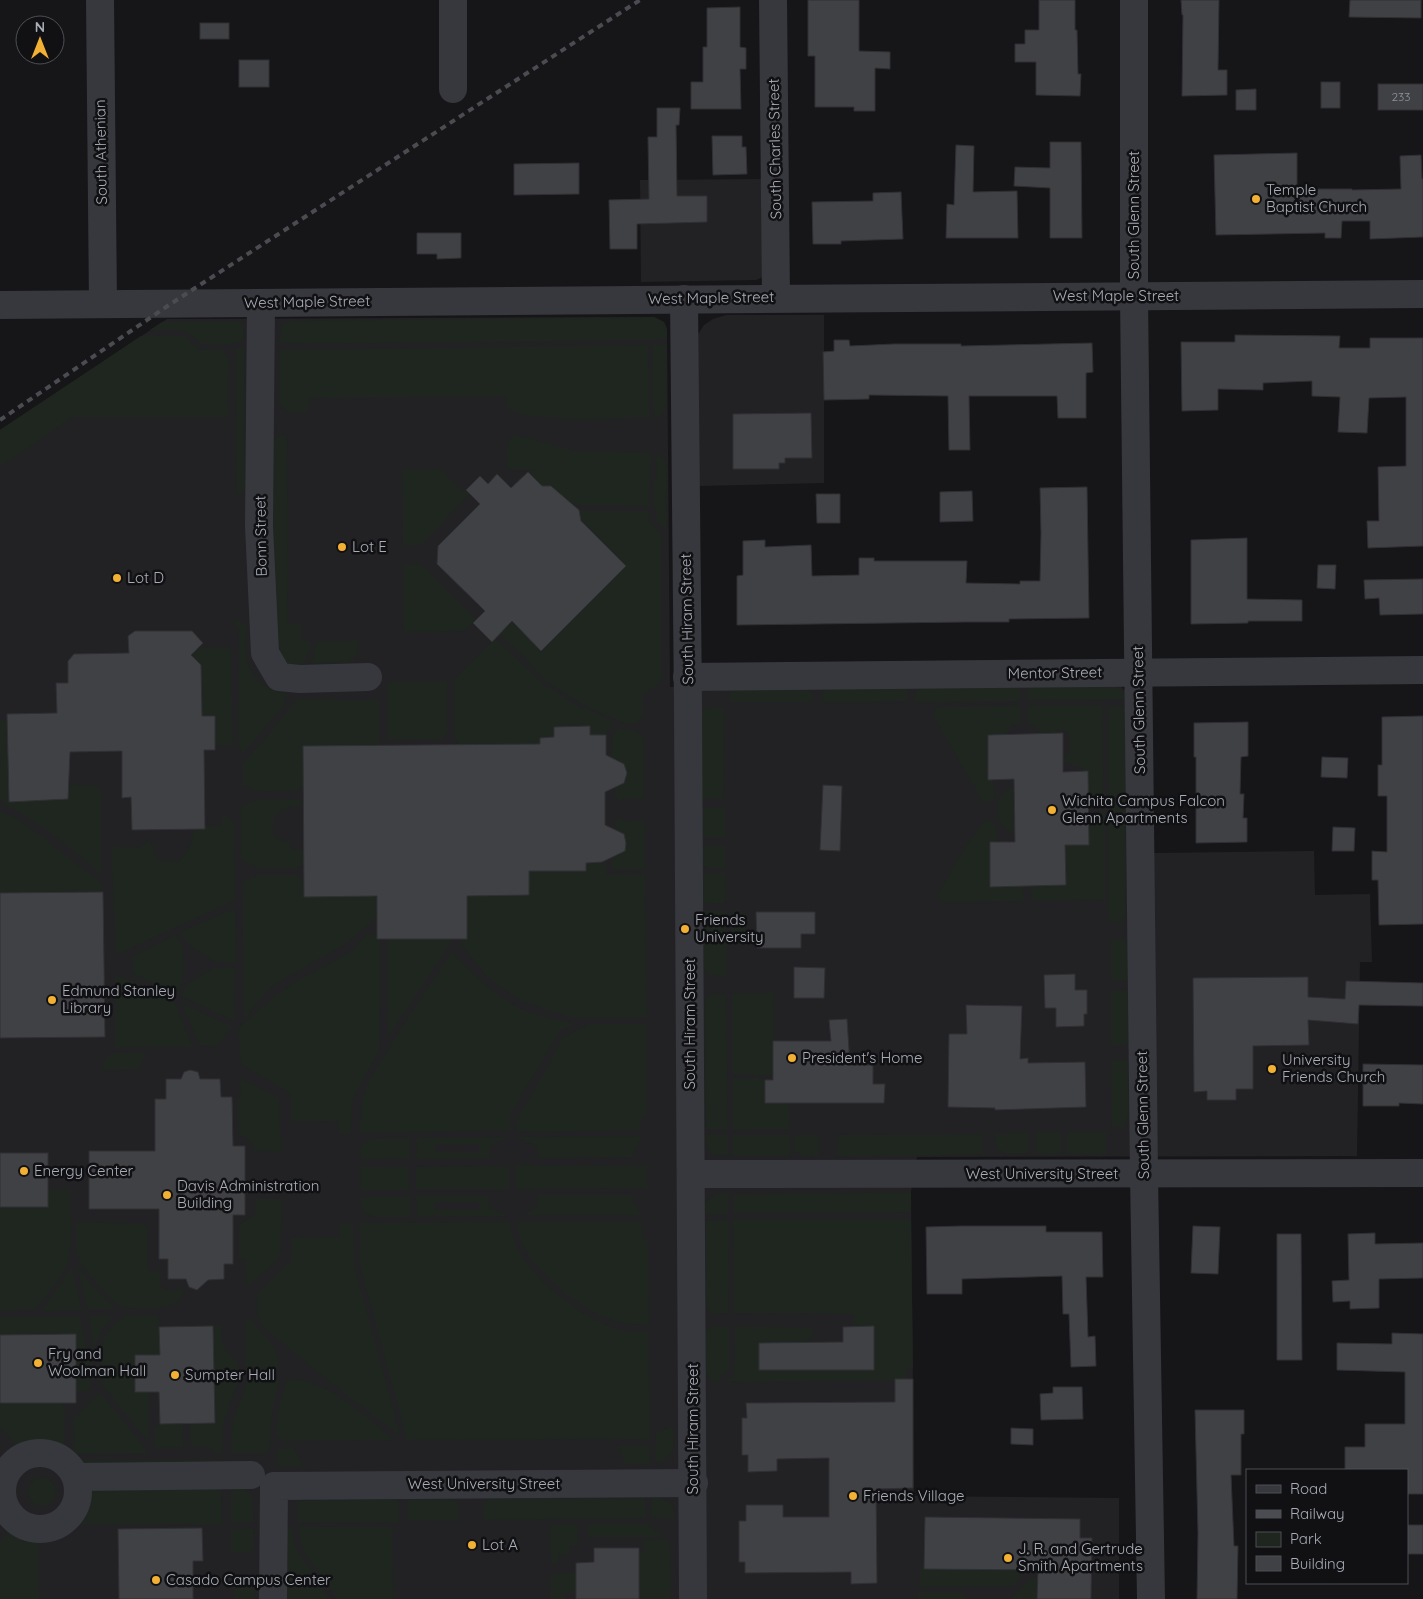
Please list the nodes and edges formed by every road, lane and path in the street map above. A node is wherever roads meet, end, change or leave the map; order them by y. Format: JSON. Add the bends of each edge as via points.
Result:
{"nodes":[{"id":1,"x":100,"y":0,"type":"edge"},
{"id":2,"x":453,"y":0,"type":"edge"},
{"id":3,"x":773,"y":0,"type":"edge"},
{"id":4,"x":1134,"y":0,"type":"edge"},
{"id":5,"x":453,"y":89,"type":"dead end"},
{"id":6,"x":1423,"y":294,"type":"edge"},
{"id":7,"x":1134,"y":296,"type":"junction"},
{"id":8,"x":776,"y":298,"type":"junction"},
{"id":9,"x":684,"y":299,"type":"junction"},
{"id":10,"x":261,"y":303,"type":"junction"},
{"id":11,"x":103,"y":304,"type":"junction"},
{"id":12,"x":0,"y":305,"type":"edge"},
{"id":13,"x":1423,"y":670,"type":"edge"},
{"id":14,"x":1139,"y":672,"type":"junction"},
{"id":15,"x":368,"y":677,"type":"dead end"},
{"id":16,"x":687,"y":677,"type":"junction"},
{"id":17,"x":1423,"y":1172,"type":"edge"},
{"id":18,"x":691,"y":1174,"type":"junction"},
{"id":19,"x":1144,"y":1174,"type":"junction"},
{"id":20,"x":76,"y":1477,"type":"junction"},
{"id":21,"x":262,"y":1480,"type":"junction"},
{"id":22,"x":694,"y":1483,"type":"junction"},
{"id":23,"x":1,"y":1493,"type":"edge"},
{"id":24,"x":274,"y":1599,"type":"edge"},
{"id":25,"x":693,"y":1599,"type":"edge"},
{"id":26,"x":1150,"y":1599,"type":"edge"}],
"edges":[{"from":1,"to":11,"type":"street","name":"South Athenian"},
{"from":2,"to":5,"type":"street"},
{"from":3,"to":8,"type":"street","name":"South Charles Street"},
{"from":4,"to":7,"type":"street","name":"South Glenn Street"},
{"from":6,"to":7,"type":"street","name":"West Maple Street"},
{"from":7,"to":8,"type":"street","name":"West Maple Street"},
{"from":7,"to":14,"type":"street","name":"South Glenn Street"},
{"from":8,"to":9,"type":"street","name":"West Maple Street"},
{"from":9,"to":10,"type":"street","name":"West Maple Street"},
{"from":9,"to":16,"type":"street","name":"South Hiram Street"},
{"from":10,"to":11,"type":"street","name":"West Maple Street"},
{"from":10,"to":15,"type":"street","name":"Bonn Street","via":[[260,526],[265,652],[279,677]]},
{"from":11,"to":12,"type":"street","name":"West Maple Street"},
{"from":13,"to":14,"type":"street","name":"Mentor Street"},
{"from":14,"to":16,"type":"street","name":"Mentor Street"},
{"from":14,"to":19,"type":"street","name":"South Glenn Street"},
{"from":16,"to":18,"type":"street","name":"South Hiram Street"},
{"from":17,"to":19,"type":"street","name":"West University Street"},
{"from":18,"to":19,"type":"street","name":"West University Street"},
{"from":18,"to":22,"type":"street","name":"South Hiram Street"},
{"from":19,"to":26,"type":"street","name":"South Glenn Street"},
{"from":20,"to":21,"type":"street","name":"West University Street"},
{"from":20,"to":23,"type":"street","via":[[55,1456],[33,1454],[17,1460],[8,1470]]},
{"from":20,"to":23,"type":"street","via":[[79,1488],[74,1510],[67,1519],[48,1529],[31,1528],[14,1520]]},
{"from":21,"to":22,"type":"street","name":"West University Street"},
{"from":21,"to":24,"type":"street"},
{"from":22,"to":25,"type":"street","name":"South Hiram Street"}]}
